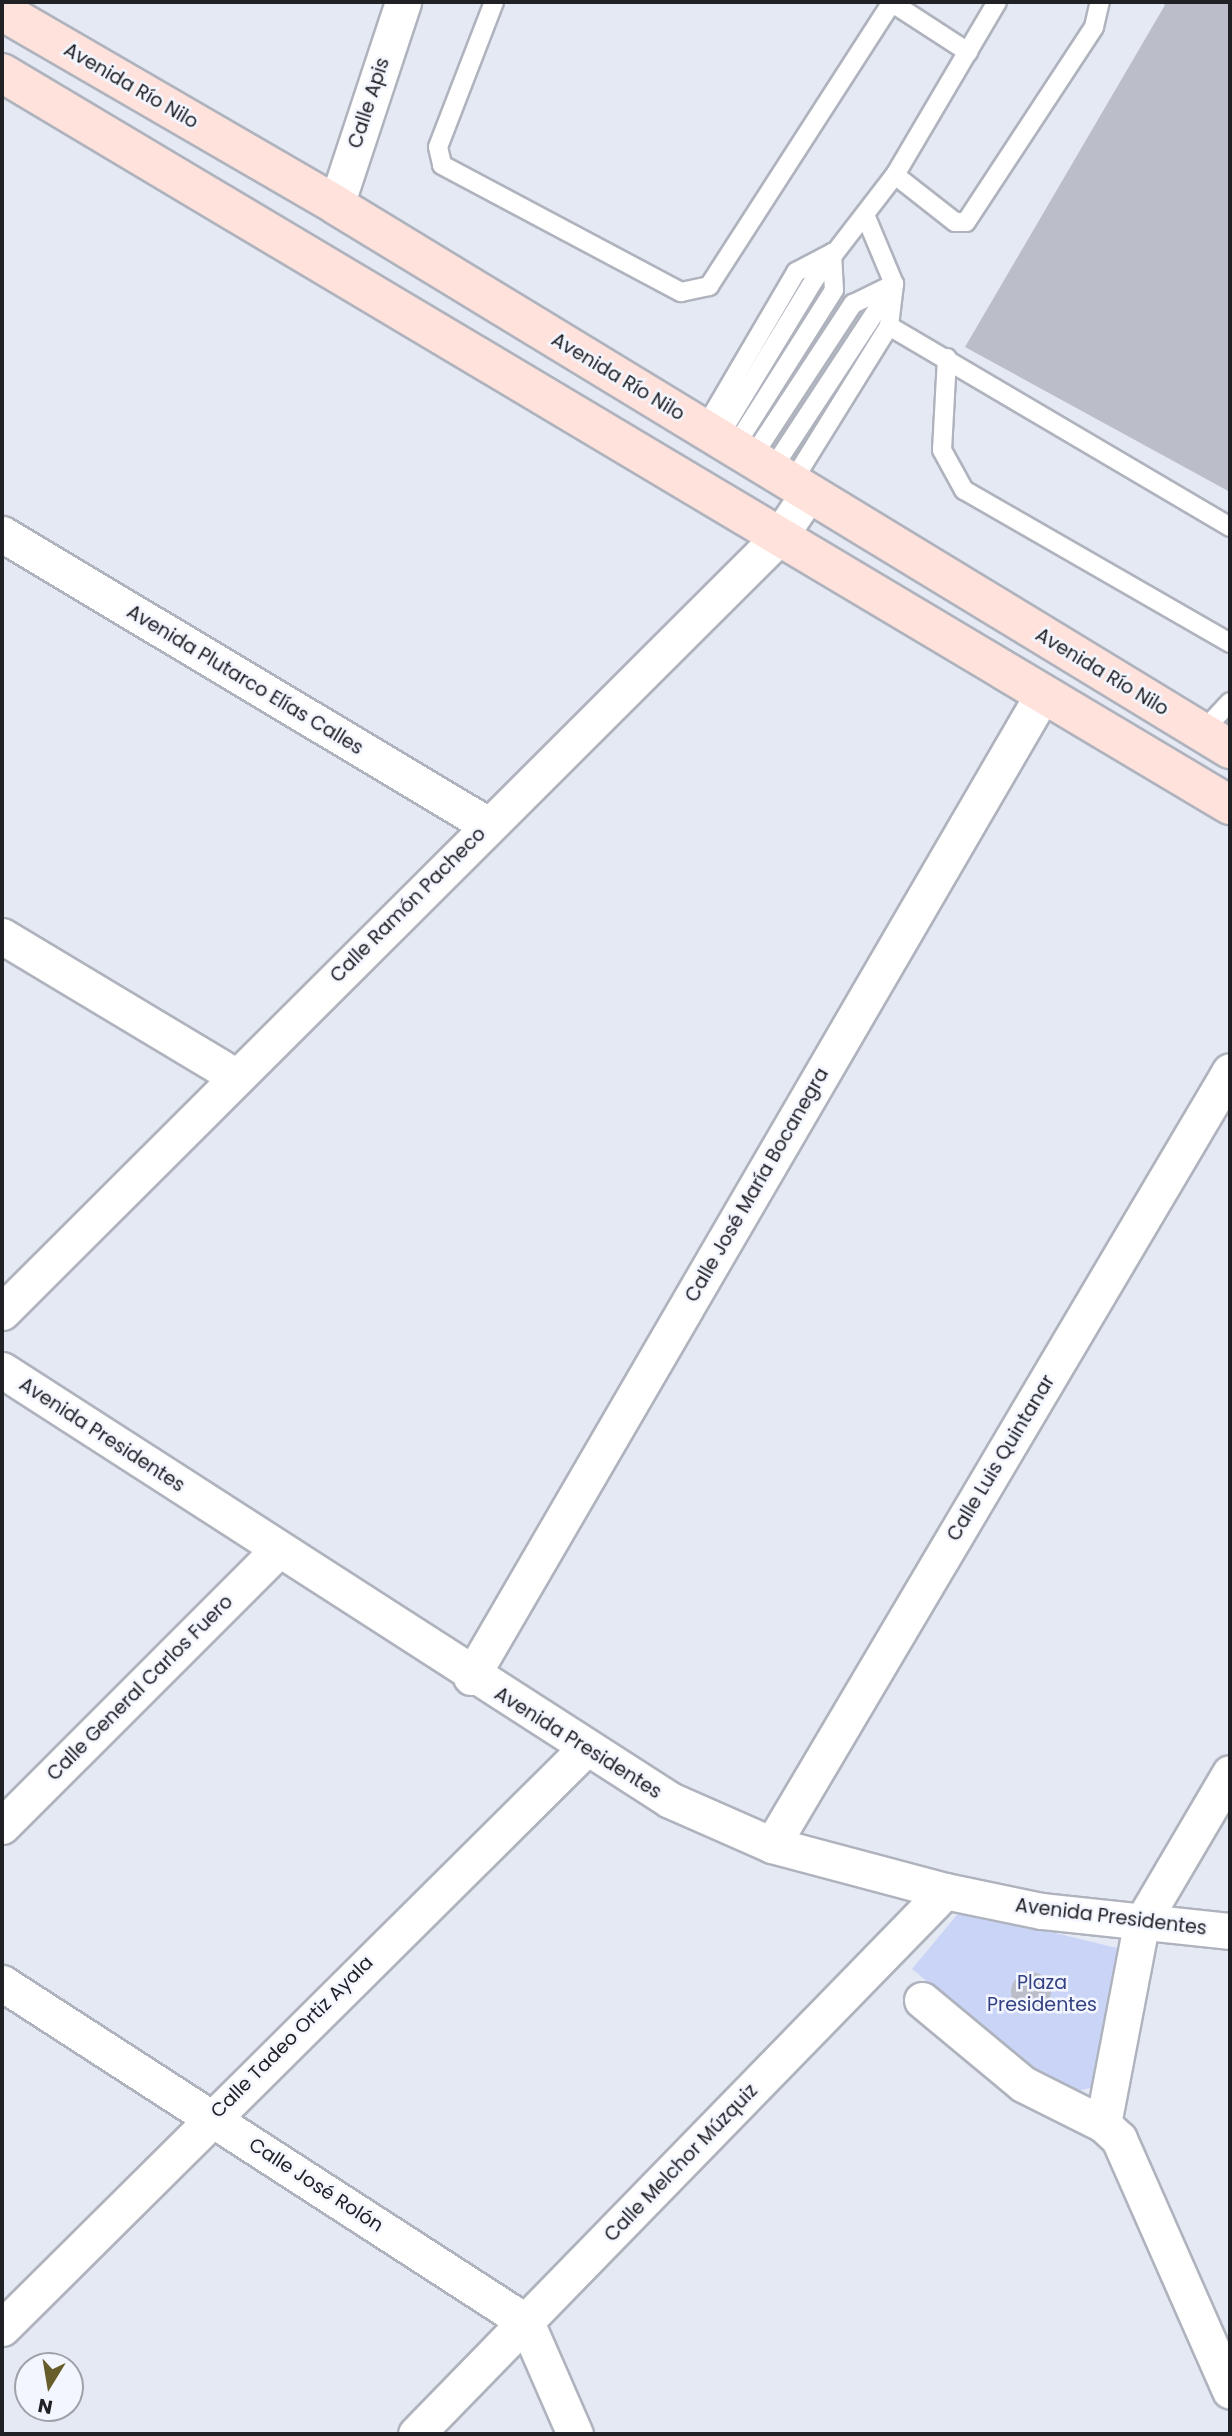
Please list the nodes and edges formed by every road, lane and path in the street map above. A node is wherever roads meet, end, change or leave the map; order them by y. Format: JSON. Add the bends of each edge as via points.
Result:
{"nodes":[{"id":1,"x":403,"y":2,"type":"edge"},
{"id":2,"x":494,"y":2,"type":"edge"},
{"id":3,"x":891,"y":2,"type":"edge"},
{"id":4,"x":997,"y":2,"type":"edge"},
{"id":5,"x":1100,"y":2,"type":"edge"},
{"id":6,"x":2,"y":11,"type":"edge"},
{"id":7,"x":968,"y":52,"type":"junction"},
{"id":8,"x":2,"y":73,"type":"edge"},
{"id":9,"x":895,"y":175,"type":"junction"},
{"id":10,"x":336,"y":205,"type":"junction"},
{"id":11,"x":866,"y":217,"type":"junction"},
{"id":12,"x":832,"y":253,"type":"junction"},
{"id":13,"x":894,"y":284,"type":"junction"},
{"id":14,"x":889,"y":326,"type":"junction"},
{"id":15,"x":947,"y":358,"type":"junction"},
{"id":16,"x":754,"y":460,"type":"junction"},
{"id":17,"x":1230,"y":527,"type":"edge"},
{"id":18,"x":2,"y":534,"type":"edge"},
{"id":19,"x":779,"y":537,"type":"junction"},
{"id":20,"x":1230,"y":643,"type":"edge"},
{"id":21,"x":1043,"y":694,"type":"junction"},
{"id":22,"x":1230,"y":702,"type":"edge"},
{"id":23,"x":1216,"y":741,"type":"edge"},
{"id":24,"x":1230,"y":806,"type":"edge"},
{"id":25,"x":488,"y":825,"type":"junction"},
{"id":26,"x":2,"y":936,"type":"edge"},
{"id":27,"x":1230,"y":1071,"type":"edge"},
{"id":28,"x":237,"y":1077,"type":"junction"},
{"id":29,"x":2,"y":1312,"type":"edge"},
{"id":30,"x":2,"y":1370,"type":"edge"},
{"id":31,"x":278,"y":1550,"type":"junction"},
{"id":32,"x":471,"y":1677,"type":"junction"},
{"id":33,"x":584,"y":1749,"type":"junction"},
{"id":34,"x":1230,"y":1773,"type":"edge"},
{"id":35,"x":2,"y":1826,"type":"edge"},
{"id":36,"x":772,"y":1845,"type":"junction"},
{"id":37,"x":945,"y":1891,"type":"junction"},
{"id":38,"x":1141,"y":1924,"type":"junction"},
{"id":39,"x":1230,"y":1931,"type":"edge"},
{"id":40,"x":2,"y":1983,"type":"edge"},
{"id":41,"x":922,"y":2000,"type":"dead end"},
{"id":42,"x":211,"y":2117,"type":"junction"},
{"id":43,"x":1103,"y":2124,"type":"junction"},
{"id":44,"x":526,"y":2322,"type":"junction"},
{"id":45,"x":2,"y":2328,"type":"edge"},
{"id":46,"x":1230,"y":2391,"type":"edge"},
{"id":47,"x":416,"y":2434,"type":"edge"},
{"id":48,"x":575,"y":2434,"type":"edge"}],
"edges":[{"from":1,"to":10,"type":"street","name":"Calle Apis"},
{"from":2,"to":3,"type":"lane","via":[[438,147],[442,165],[681,292],[709,286]]},
{"from":3,"to":7,"type":"lane"},
{"from":4,"to":7,"type":"lane"},
{"from":5,"to":9,"type":"lane","via":[[1094,27],[966,222],[955,222]]},
{"from":6,"to":10,"type":"main road","name":"Avenida Río Nilo"},
{"from":7,"to":9,"type":"lane"},
{"from":8,"to":19,"type":"main road"},
{"from":9,"to":11,"type":"lane"},
{"from":10,"to":16,"type":"main road","name":"Avenida Río Nilo"},
{"from":11,"to":12,"type":"lane"},
{"from":11,"to":13,"type":"lane"},
{"from":12,"to":16,"type":"lane"},
{"from":12,"to":16,"type":"lane","via":[[834,290]]},
{"from":13,"to":14,"type":"lane"},
{"from":13,"to":16,"type":"lane"},
{"from":14,"to":15,"type":"lane"},
{"from":14,"to":16,"type":"lane"},
{"from":15,"to":17,"type":"lane"},
{"from":15,"to":20,"type":"lane","via":[[942,450],[964,490]]},
{"from":16,"to":19,"type":"street","name":"Calle Ramón Pacheco"},
{"from":16,"to":23,"type":"main road","name":"Avenida Río Nilo"},
{"from":18,"to":25,"type":"street","name":"Avenida Plutarco Elías Calles"},
{"from":19,"to":21,"type":"main road"},
{"from":19,"to":25,"type":"street","name":"Calle Ramón Pacheco"},
{"from":21,"to":24,"type":"main road"},
{"from":21,"to":32,"type":"street","name":"Calle José María Bocanegra"},
{"from":22,"to":23,"type":"lane"},
{"from":25,"to":28,"type":"street","name":"Calle Ramón Pacheco"},
{"from":26,"to":28,"type":"street"},
{"from":27,"to":36,"type":"street","name":"Calle Luis Quintanar"},
{"from":28,"to":29,"type":"street","name":"Calle Ramón Pacheco"},
{"from":30,"to":31,"type":"street","name":"Avenida Presidentes"},
{"from":31,"to":32,"type":"street","name":"Avenida Presidentes"},
{"from":31,"to":35,"type":"street","name":"Calle General Carlos Fuero"},
{"from":32,"to":33,"type":"street","name":"Avenida Presidentes"},
{"from":33,"to":36,"type":"street","name":"Avenida Presidentes","via":[[670,1800]]},
{"from":33,"to":42,"type":"street","name":"Calle Tadeo Ortiz Ayala"},
{"from":34,"to":38,"type":"street"},
{"from":36,"to":37,"type":"street","name":"Avenida Presidentes"},
{"from":37,"to":38,"type":"street","name":"Avenida Presidentes"},
{"from":37,"to":44,"type":"street","name":"Calle Melchor Múzquiz"},
{"from":38,"to":39,"type":"street","name":"Avenida Presidentes"},
{"from":38,"to":43,"type":"street"},
{"from":40,"to":42,"type":"street","name":"Calle José Rolón"},
{"from":41,"to":43,"type":"street","via":[[1023,2084]]},
{"from":42,"to":44,"type":"street","name":"Calle José Rolón"},
{"from":42,"to":45,"type":"street","name":"Calle Tadeo Ortiz Ayala"},
{"from":43,"to":46,"type":"street","via":[[1130,2157]]},
{"from":44,"to":47,"type":"street","name":"Calle Melchor Múzquiz"},
{"from":44,"to":48,"type":"street"}]}
